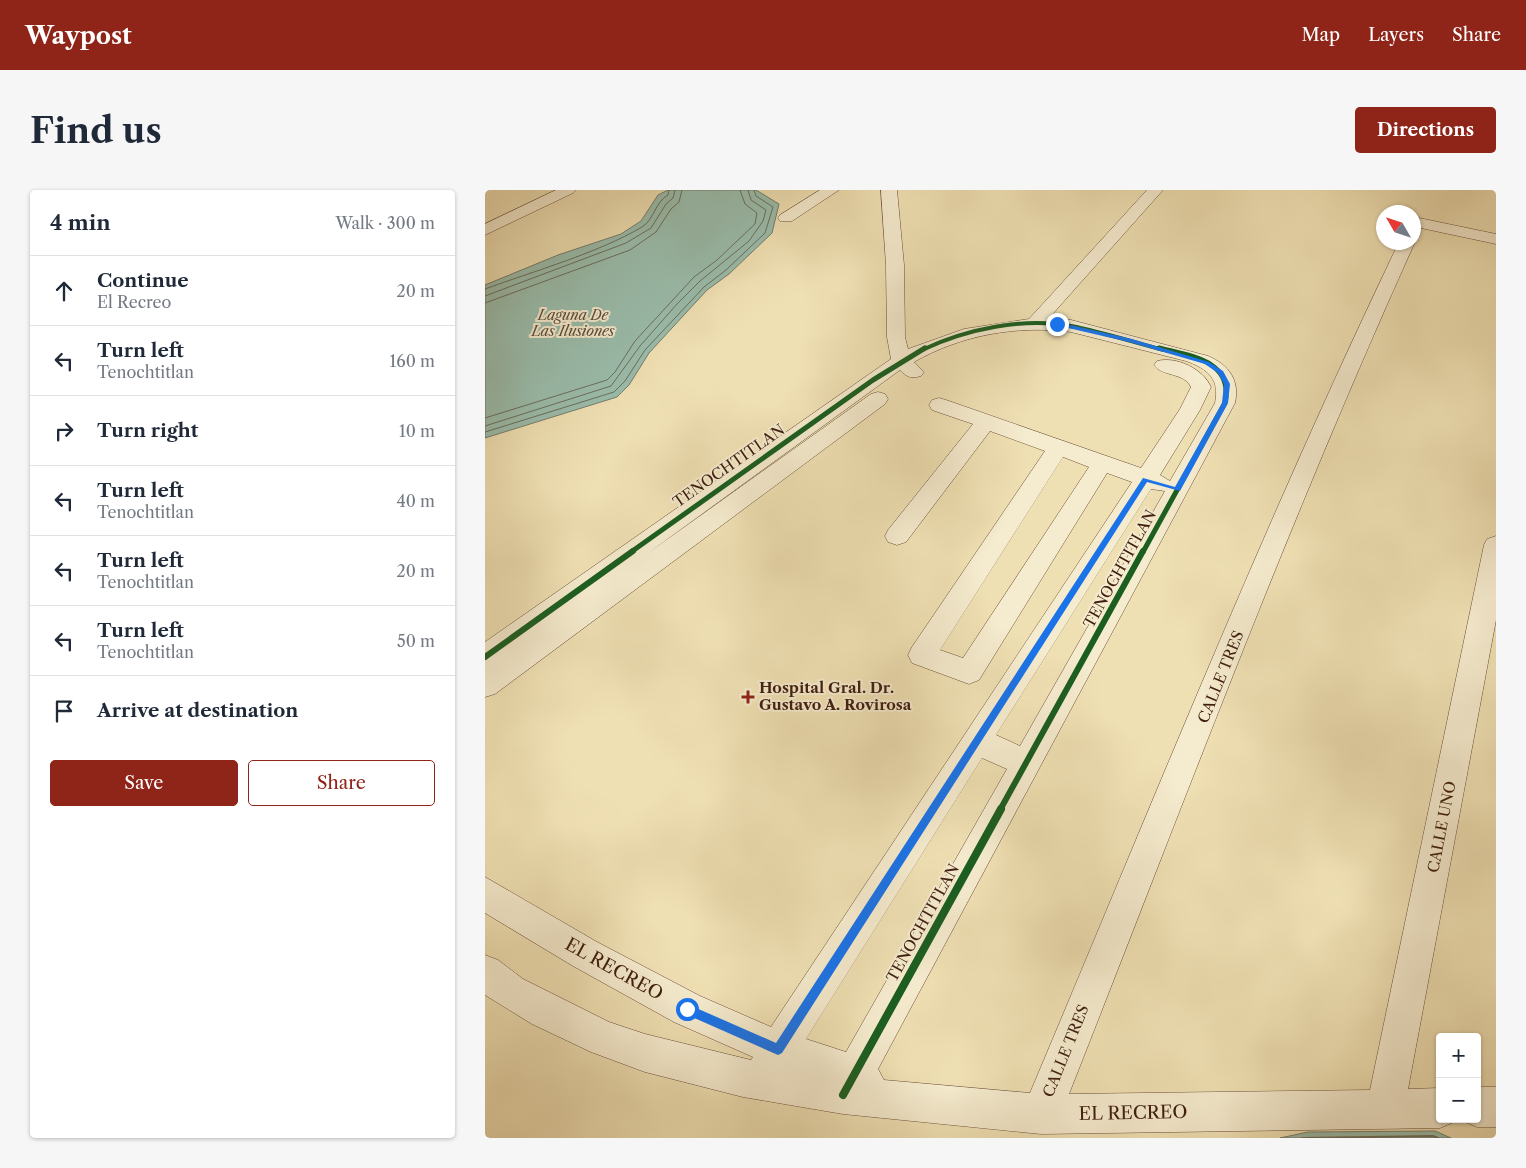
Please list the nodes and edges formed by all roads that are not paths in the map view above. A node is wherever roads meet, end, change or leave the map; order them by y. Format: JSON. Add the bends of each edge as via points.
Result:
{"nodes":[{"id":1,"x":568,"y":190,"type":"edge"},
{"id":2,"x":831,"y":190,"type":"edge"},
{"id":3,"x":889,"y":190,"type":"edge"},
{"id":4,"x":1155,"y":190,"type":"edge"},
{"id":5,"x":785,"y":218,"type":"dead end"},
{"id":6,"x":1421,"y":224,"type":"edge"},
{"id":7,"x":485,"y":230,"type":"edge"},
{"id":8,"x":1496,"y":239,"type":"edge"},
{"id":9,"x":1404,"y":250,"type":"edge"},
{"id":10,"x":1035,"y":323,"type":"junction"},
{"id":11,"x":908,"y":367,"type":"junction"},
{"id":12,"x":939,"y":405,"type":"dead end"},
{"id":13,"x":986,"y":422,"type":"junction"},
{"id":14,"x":1058,"y":448,"type":"junction"},
{"id":15,"x":1102,"y":464,"type":"junction"},
{"id":16,"x":1146,"y":479,"type":"junction"},
{"id":17,"x":1177,"y":490,"type":"junction"},
{"id":18,"x":897,"y":536,"type":"dead end"},
{"id":19,"x":1107,"y":540,"type":"junction"},
{"id":20,"x":1496,"y":545,"type":"edge"},
{"id":21,"x":1143,"y":552,"type":"junction"},
{"id":22,"x":485,"y":657,"type":"edge"},
{"id":23,"x":485,"y":685,"type":"edge"},
{"id":24,"x":977,"y":741,"type":"junction"},
{"id":25,"x":1027,"y":763,"type":"junction"},
{"id":26,"x":485,"y":894,"type":"edge"},
{"id":27,"x":485,"y":973,"type":"edge"},
{"id":28,"x":778,"y":1049,"type":"junction"},
{"id":29,"x":761,"y":1081,"type":"junction"},
{"id":30,"x":859,"y":1089,"type":"junction"},
{"id":31,"x":1481,"y":1107,"type":"edge"},
{"id":32,"x":1496,"y":1107,"type":"edge"},
{"id":33,"x":1436,"y":1108,"type":"edge"},
{"id":34,"x":1385,"y":1109,"type":"junction"},
{"id":35,"x":1041,"y":1114,"type":"junction"}],
"edges":[{"from":1,"to":7,"type":"street"},
{"from":2,"to":5,"type":"street"},
{"from":3,"to":11,"type":"street","via":[[896,329]]},
{"from":4,"to":10,"type":"street"},
{"from":6,"to":8,"type":"street"},
{"from":9,"to":35,"type":"street","name":"CALLE TRES","via":[[1303,476]]},
{"from":10,"to":11,"type":"street","name":"TENOCHTITLAN","via":[[952,338],[923,349]]},
{"from":10,"to":17,"type":"street","name":"TENOCHTITLAN","via":[[1071,326],[1184,355],[1221,372],[1227,384],[1225,403]]},
{"from":11,"to":16,"type":"street","name":"TENOCHTITLAN","via":[[965,352],[1058,340],[1099,346],[1184,371],[1197,379],[1201,387],[1187,416]]},
{"from":11,"to":22,"type":"street","name":"TENOCHTITLAN","via":[[719,488]]},
{"from":11,"to":23,"type":"street","name":"TENOCHTITLAN"},
{"from":12,"to":13,"type":"street"},
{"from":13,"to":14,"type":"street"},
{"from":13,"to":18,"type":"street"},
{"from":14,"to":15,"type":"street"},
{"from":14,"to":15,"type":"street","via":[[921,655],[969,672]]},
{"from":15,"to":16,"type":"street"},
{"from":16,"to":17,"type":"street"},
{"from":16,"to":19,"type":"street","name":"TENOCHTITLAN"},
{"from":17,"to":21,"type":"street","name":"TENOCHTITLAN"},
{"from":19,"to":21,"type":"street"},
{"from":19,"to":24,"type":"street","name":"TENOCHTITLAN"},
{"from":20,"to":34,"type":"street","name":"CALLE UNO"},
{"from":21,"to":25,"type":"street","name":"TENOCHTITLAN"},
{"from":24,"to":25,"type":"street"},
{"from":24,"to":28,"type":"street","name":"TENOCHTITLAN"},
{"from":25,"to":30,"type":"street","name":"TENOCHTITLAN"},
{"from":26,"to":28,"type":"street","name":"EL RECREO","via":[[635,982]]},
{"from":27,"to":29,"type":"street","name":"EL RECREO","via":[[510,992],[604,1038],[661,1057]]},
{"from":28,"to":29,"type":"street","name":"TENOCHTITLAN"},
{"from":28,"to":30,"type":"street","name":"EL RECREO"},
{"from":29,"to":30,"type":"street","name":"EL RECREO"},
{"from":30,"to":35,"type":"street","name":"EL RECREO"},
{"from":31,"to":32,"type":"street"},
{"from":33,"to":34,"type":"street","name":"EL RECREO"},
{"from":34,"to":35,"type":"street","name":"EL RECREO"}]}
